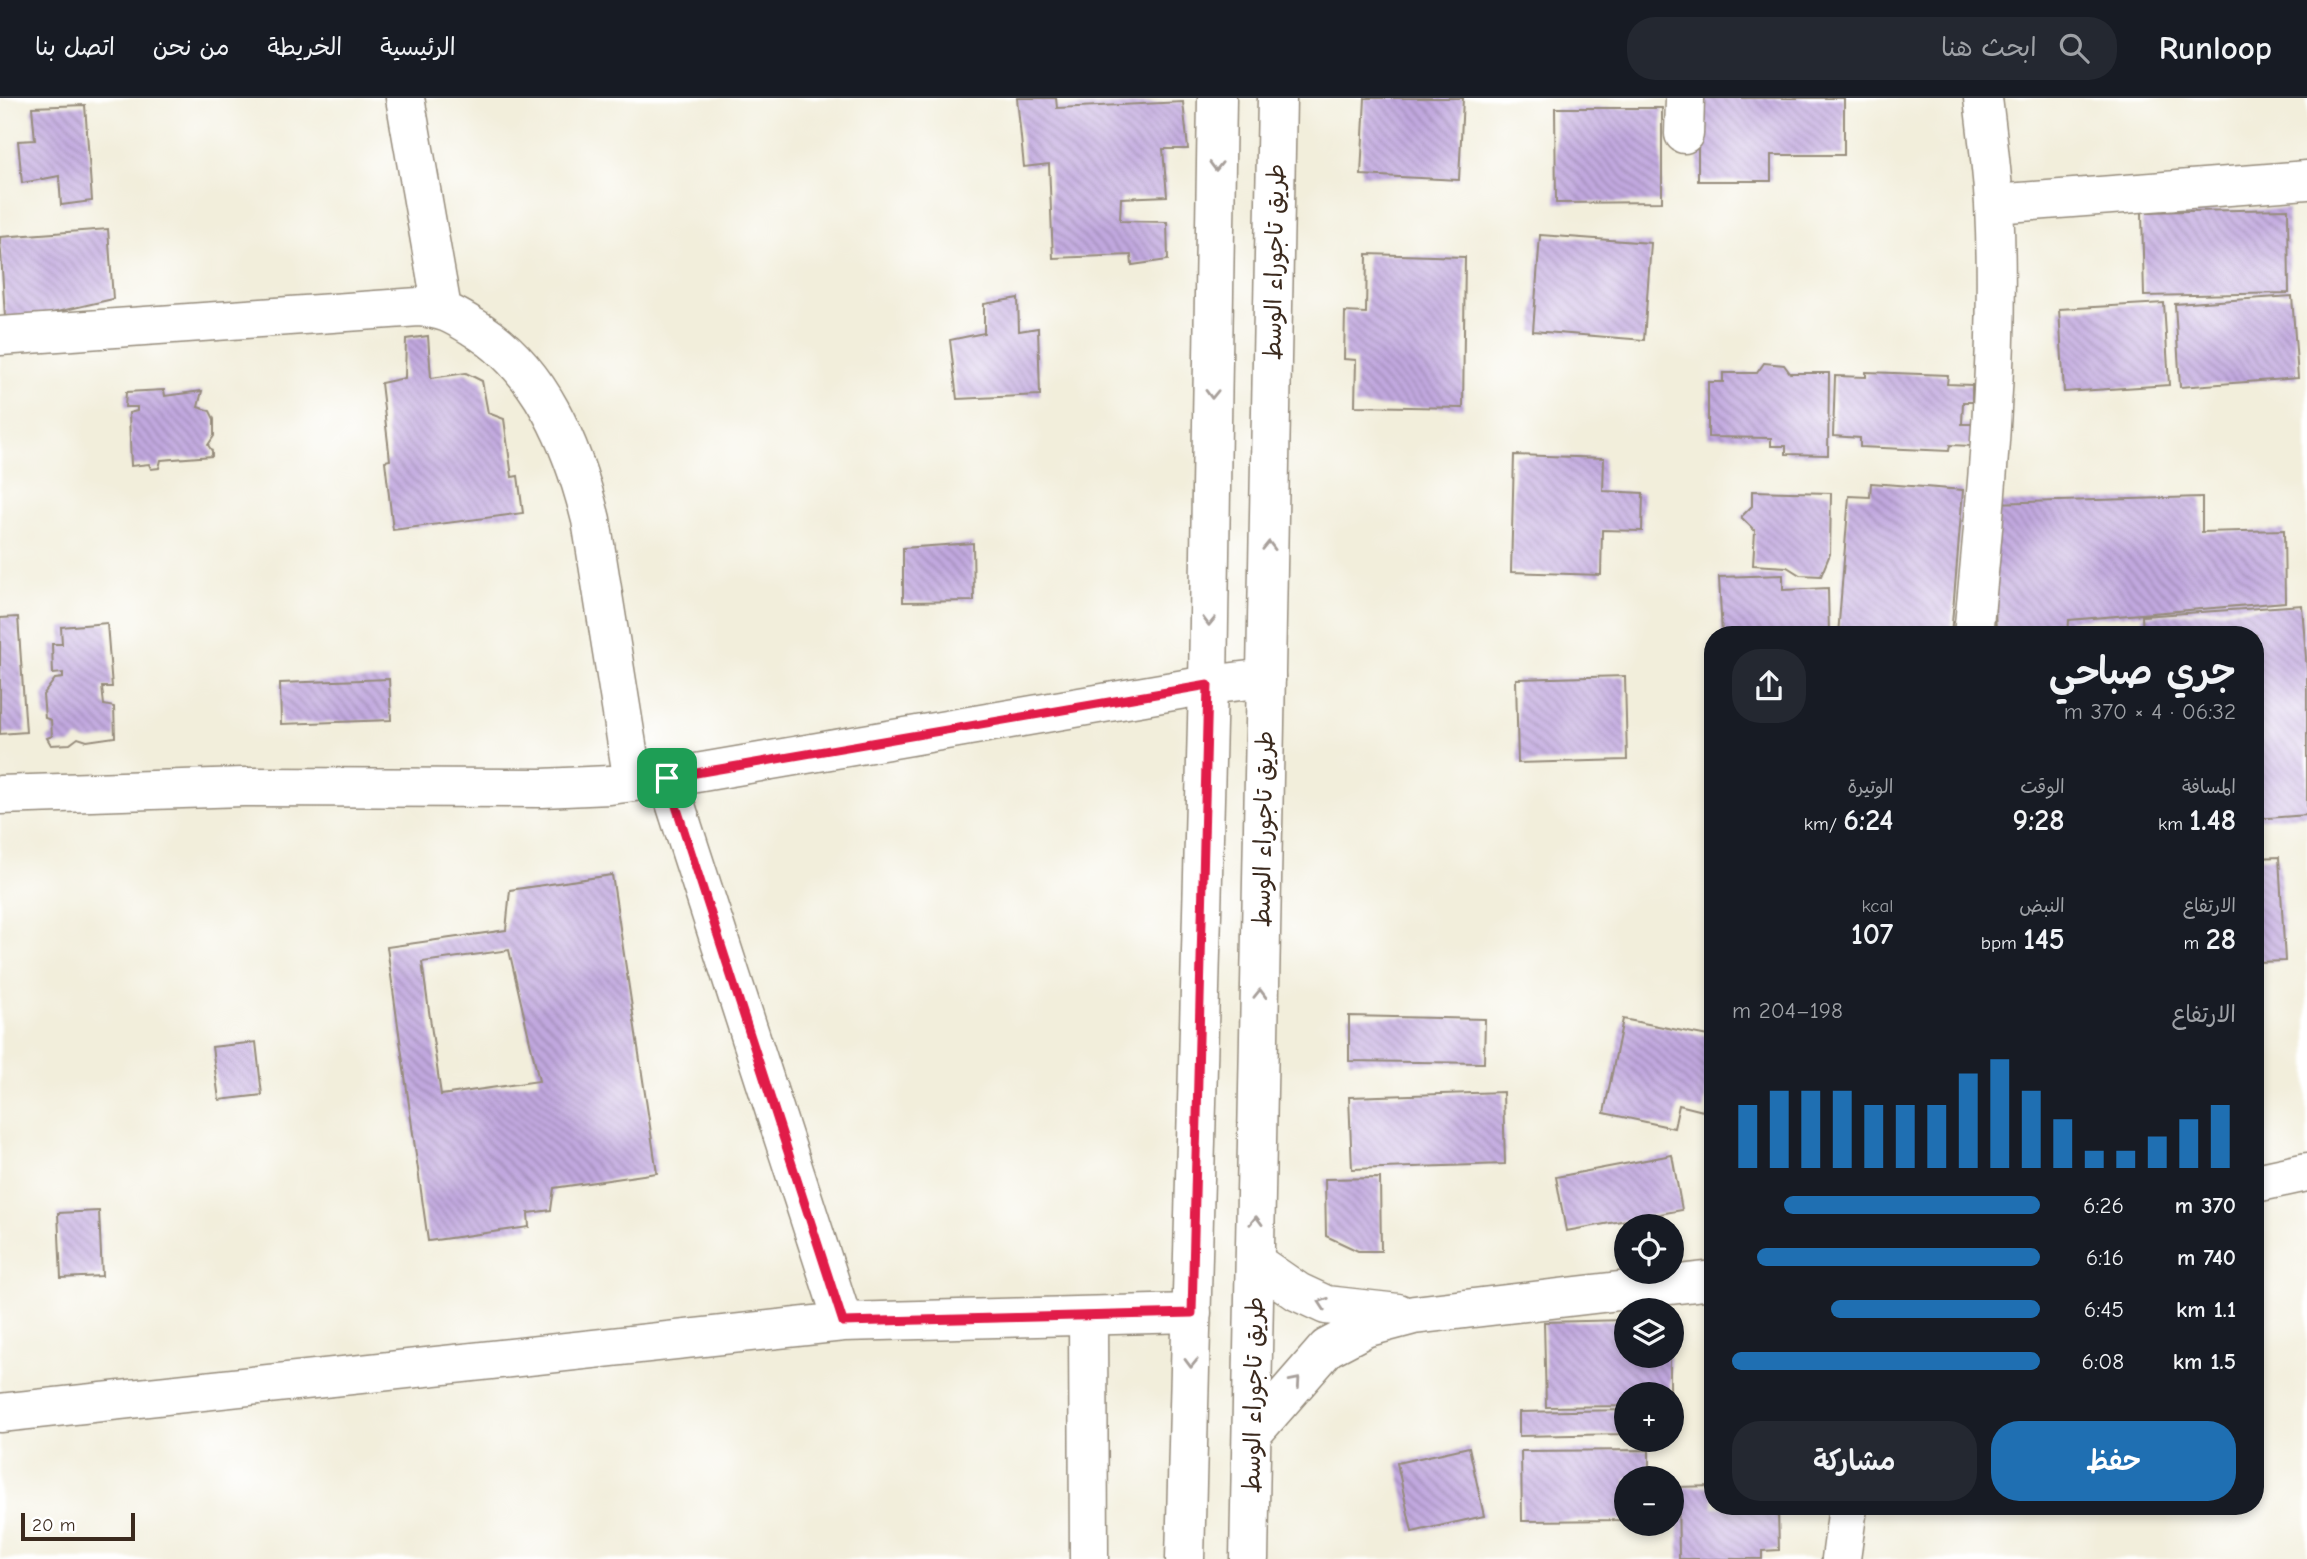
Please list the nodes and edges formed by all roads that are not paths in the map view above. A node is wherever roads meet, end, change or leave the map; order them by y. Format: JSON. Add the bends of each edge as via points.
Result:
{"nodes":[{"id":1,"x":405,"y":98,"type":"edge"},
{"id":2,"x":1217,"y":98,"type":"edge"},
{"id":3,"x":1277,"y":98,"type":"edge"},
{"id":4,"x":1983,"y":98,"type":"edge"},
{"id":5,"x":2307,"y":180,"type":"edge"},
{"id":6,"x":1994,"y":204,"type":"junction"},
{"id":7,"x":442,"y":309,"type":"junction"},
{"id":8,"x":0,"y":336,"type":"edge"},
{"id":9,"x":1974,"y":626,"type":"edge"},
{"id":10,"x":1266,"y":678,"type":"junction"},
{"id":11,"x":1208,"y":685,"type":"junction"},
{"id":12,"x":650,"y":780,"type":"junction"},
{"id":13,"x":0,"y":795,"type":"edge"},
{"id":14,"x":2307,"y":1172,"type":"edge"},
{"id":15,"x":2264,"y":1181,"type":"edge"},
{"id":16,"x":1256,"y":1263,"type":"junction"},
{"id":17,"x":1704,"y":1281,"type":"edge"},
{"id":18,"x":1192,"y":1313,"type":"junction"},
{"id":19,"x":1414,"y":1315,"type":"junction"},
{"id":20,"x":1088,"y":1316,"type":"junction"},
{"id":21,"x":843,"y":1322,"type":"junction"},
{"id":22,"x":0,"y":1413,"type":"edge"},
{"id":23,"x":1252,"y":1434,"type":"junction"},
{"id":24,"x":1847,"y":1515,"type":"edge"},
{"id":25,"x":1089,"y":1559,"type":"edge"},
{"id":26,"x":1185,"y":1559,"type":"edge"},
{"id":27,"x":1249,"y":1559,"type":"edge"},
{"id":28,"x":1841,"y":1559,"type":"edge"}],
"edges":[{"from":1,"to":7,"type":"street"},
{"from":2,"to":11,"type":"street","one_way":true},
{"from":10,"to":3,"type":"street","name":"طريق تاجوراء الوسط","one_way":true},
{"from":4,"to":6,"type":"street"},
{"from":5,"to":6,"type":"street"},
{"from":6,"to":9,"type":"street","via":[[1993,400]]},
{"from":7,"to":8,"type":"street","via":[[378,308]]},
{"from":7,"to":12,"type":"street","via":[[493,339],[521,367],[565,440],[591,520]]},
{"from":10,"to":11,"type":"street"},
{"from":16,"to":10,"type":"street","name":"طريق تاجوراء الوسط","one_way":true},
{"from":11,"to":12,"type":"street"},
{"from":11,"to":18,"type":"street"},
{"from":12,"to":13,"type":"street","via":[[542,788],[243,787]]},
{"from":12,"to":21,"type":"street"},
{"from":14,"to":15,"type":"street"},
{"from":19,"to":16,"type":"street","one_way":true,"via":[[1326,1306]]},
{"from":16,"to":23,"type":"street","name":"طريق تاجوراء الوسط"},
{"from":17,"to":19,"type":"street"},
{"from":18,"to":20,"type":"street"},
{"from":18,"to":26,"type":"street","one_way":true},
{"from":23,"to":19,"type":"street","one_way":true,"via":[[1327,1348],[1365,1328]]},
{"from":20,"to":21,"type":"street"},
{"from":20,"to":25,"type":"street"},
{"from":21,"to":22,"type":"street"},
{"from":23,"to":27,"type":"street","name":"طريق تاجوراء الوسط"},
{"from":24,"to":28,"type":"street"}]}
